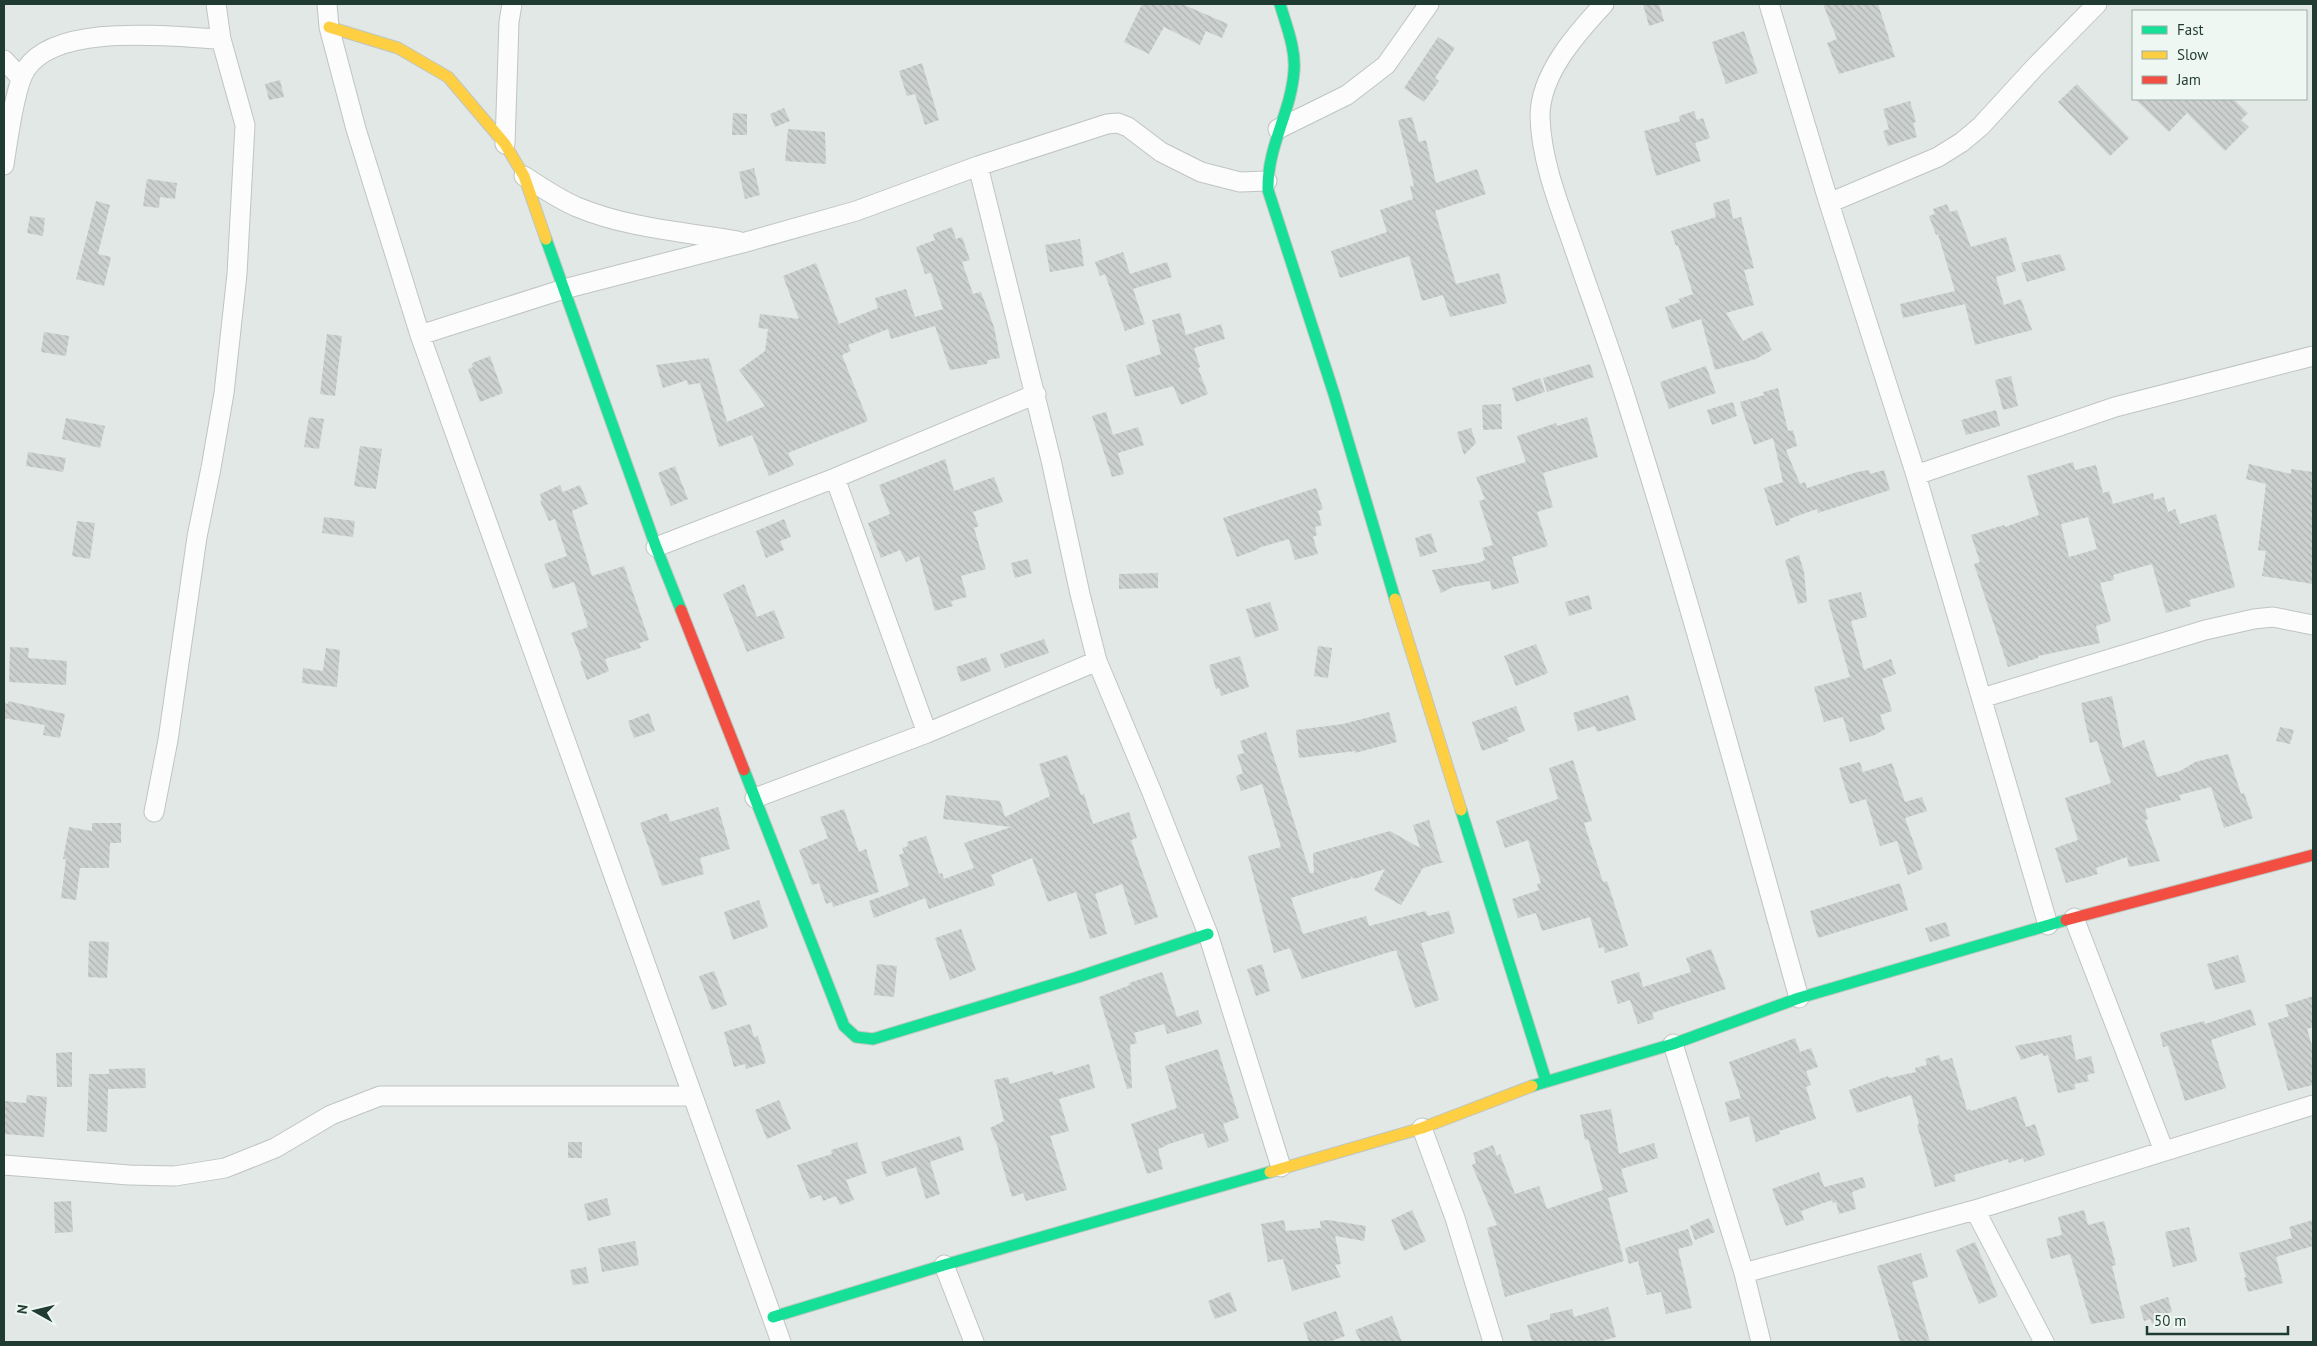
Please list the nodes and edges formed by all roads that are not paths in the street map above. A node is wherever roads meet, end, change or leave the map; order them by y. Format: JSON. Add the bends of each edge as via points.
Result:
{"nodes":[{"id":1,"x":216,"y":4,"type":"edge"},
{"id":2,"x":327,"y":4,"type":"edge"},
{"id":3,"x":512,"y":4,"type":"edge"},
{"id":4,"x":1280,"y":4,"type":"edge"},
{"id":5,"x":1429,"y":4,"type":"edge"},
{"id":6,"x":1604,"y":4,"type":"edge"},
{"id":7,"x":1769,"y":4,"type":"edge"},
{"id":8,"x":2097,"y":4,"type":"edge"},
{"id":9,"x":329,"y":27,"type":"junction"},
{"id":10,"x":221,"y":39,"type":"junction"},
{"id":11,"x":4,"y":60,"type":"edge"},
{"id":12,"x":21,"y":78,"type":"junction"},
{"id":13,"x":1278,"y":129,"type":"junction"},
{"id":14,"x":505,"y":144,"type":"junction"},
{"id":15,"x":4,"y":165,"type":"edge"},
{"id":16,"x":978,"y":166,"type":"junction"},
{"id":17,"x":524,"y":176,"type":"junction"},
{"id":18,"x":1267,"y":181,"type":"junction"},
{"id":19,"x":1829,"y":203,"type":"junction"},
{"id":20,"x":746,"y":242,"type":"junction"},
{"id":21,"x":564,"y":289,"type":"junction"},
{"id":22,"x":420,"y":335,"type":"junction"},
{"id":23,"x":2313,"y":356,"type":"edge"},
{"id":24,"x":1036,"y":394,"type":"junction"},
{"id":25,"x":1916,"y":475,"type":"junction"},
{"id":26,"x":835,"y":478,"type":"junction"},
{"id":27,"x":656,"y":547,"type":"junction"},
{"id":28,"x":2313,"y":625,"type":"edge"},
{"id":29,"x":1097,"y":661,"type":"junction"},
{"id":30,"x":1982,"y":698,"type":"junction"},
{"id":31,"x":927,"y":733,"type":"junction"},
{"id":32,"x":755,"y":798,"type":"junction"},
{"id":33,"x":154,"y":812,"type":"dead end"},
{"id":34,"x":2313,"y":855,"type":"edge"},
{"id":35,"x":2074,"y":918,"type":"junction"},
{"id":36,"x":2048,"y":925,"type":"junction"},
{"id":37,"x":1208,"y":934,"type":"junction"},
{"id":38,"x":1799,"y":998,"type":"junction"},
{"id":39,"x":1674,"y":1044,"type":"junction"},
{"id":40,"x":1546,"y":1081,"type":"junction"},
{"id":41,"x":693,"y":1096,"type":"junction"},
{"id":42,"x":2313,"y":1106,"type":"edge"},
{"id":43,"x":1422,"y":1128,"type":"junction"},
{"id":44,"x":2164,"y":1151,"type":"junction"},
{"id":45,"x":4,"y":1165,"type":"edge"},
{"id":46,"x":1281,"y":1167,"type":"junction"},
{"id":47,"x":1974,"y":1210,"type":"junction"},
{"id":48,"x":944,"y":1265,"type":"junction"},
{"id":49,"x":1744,"y":1273,"type":"junction"},
{"id":50,"x":773,"y":1317,"type":"junction"},
{"id":51,"x":781,"y":1342,"type":"edge"},
{"id":52,"x":974,"y":1342,"type":"edge"},
{"id":53,"x":1493,"y":1342,"type":"edge"},
{"id":54,"x":1761,"y":1342,"type":"edge"},
{"id":55,"x":2044,"y":1342,"type":"edge"}],
"edges":[{"from":1,"to":10,"type":"street"},
{"from":2,"to":9,"type":"street"},
{"from":3,"to":14,"type":"street"},
{"from":4,"to":13,"type":"street","via":[[1294,70]]},
{"from":5,"to":13,"type":"street","via":[[1386,65],[1347,95]]},
{"from":6,"to":38,"type":"street","via":[[1554,69],[1544,92],[1540,114],[1545,156],[1625,397],[1716,700]]},
{"from":7,"to":19,"type":"street"},
{"from":8,"to":19,"type":"street","via":[[1962,142],[1938,157]]},
{"from":9,"to":14,"type":"street","via":[[398,48],[448,78]]},
{"from":9,"to":22,"type":"street","via":[[356,129]]},
{"from":10,"to":12,"type":"street","via":[[154,35],[80,39],[50,47],[32,61]]},
{"from":10,"to":33,"type":"street","via":[[245,125],[236,274],[224,393],[197,537],[168,740]]},
{"from":11,"to":12,"type":"street"},
{"from":12,"to":15,"type":"street"},
{"from":13,"to":18,"type":"street"},
{"from":14,"to":17,"type":"street"},
{"from":16,"to":18,"type":"street","via":[[1118,123],[1161,152],[1201,172],[1240,182]]},
{"from":16,"to":20,"type":"street","via":[[856,211]]},
{"from":16,"to":24,"type":"street"},
{"from":17,"to":20,"type":"street","via":[[578,208],[644,225]]},
{"from":17,"to":21,"type":"street"},
{"from":18,"to":40,"type":"street"},
{"from":19,"to":25,"type":"street"},
{"from":20,"to":21,"type":"street"},
{"from":21,"to":22,"type":"street"},
{"from":21,"to":27,"type":"street"},
{"from":22,"to":41,"type":"street"},
{"from":23,"to":25,"type":"street","via":[[2115,407]]},
{"from":24,"to":26,"type":"street"},
{"from":24,"to":29,"type":"street"},
{"from":25,"to":30,"type":"street"},
{"from":26,"to":27,"type":"street"},
{"from":26,"to":31,"type":"street"},
{"from":27,"to":32,"type":"street"},
{"from":28,"to":30,"type":"street","via":[[2273,617],[2254,619],[2206,630]]},
{"from":29,"to":31,"type":"street"},
{"from":29,"to":37,"type":"street"},
{"from":30,"to":36,"type":"street"},
{"from":31,"to":32,"type":"street"},
{"from":32,"to":37,"type":"street","via":[[844,1026],[862,1040],[1078,977]]},
{"from":34,"to":35,"type":"street"},
{"from":35,"to":36,"type":"street"},
{"from":35,"to":44,"type":"street"},
{"from":36,"to":38,"type":"street"},
{"from":37,"to":46,"type":"street"},
{"from":38,"to":39,"type":"street"},
{"from":39,"to":40,"type":"street"},
{"from":39,"to":49,"type":"street"},
{"from":40,"to":43,"type":"street"},
{"from":41,"to":45,"type":"street","via":[[380,1096],[331,1115],[275,1148],[225,1168],[175,1176]]},
{"from":41,"to":50,"type":"street"},
{"from":42,"to":44,"type":"street"},
{"from":43,"to":46,"type":"street"},
{"from":43,"to":53,"type":"street","via":[[1455,1218]]},
{"from":44,"to":47,"type":"street"},
{"from":46,"to":48,"type":"street"},
{"from":47,"to":49,"type":"street"},
{"from":47,"to":55,"type":"street"},
{"from":48,"to":50,"type":"street"},
{"from":48,"to":52,"type":"street"},
{"from":49,"to":54,"type":"street"},
{"from":50,"to":51,"type":"street"}]}
